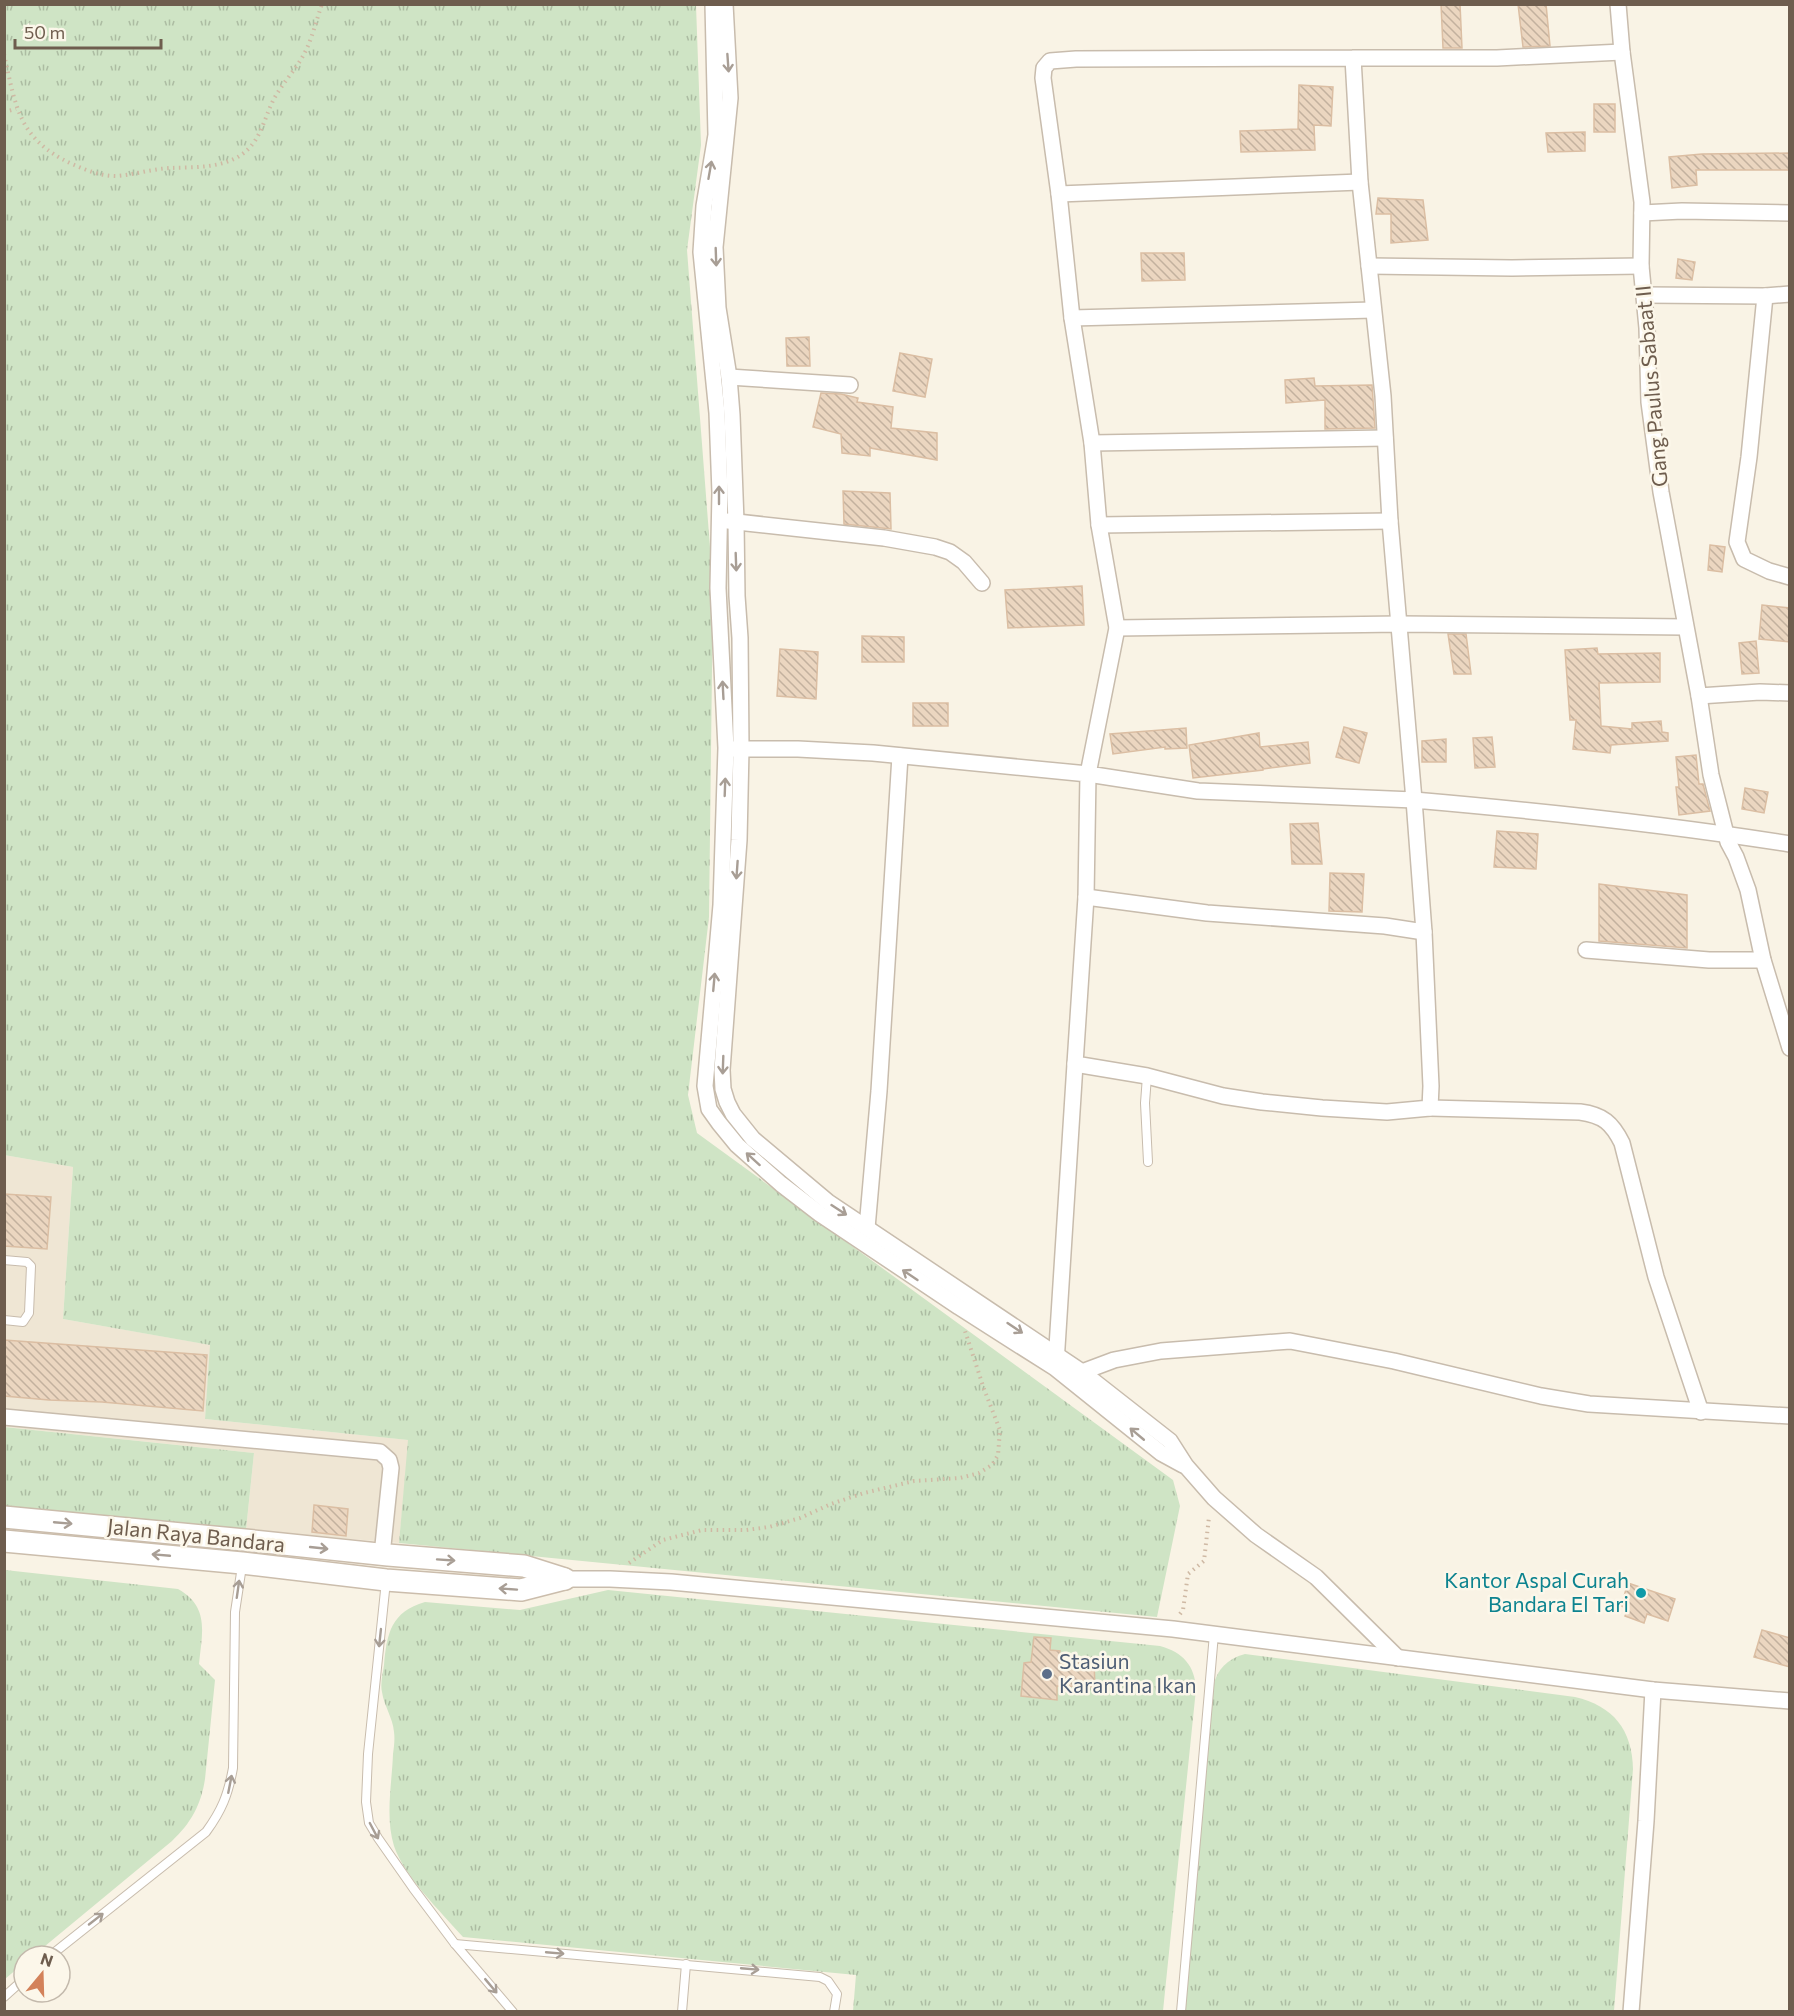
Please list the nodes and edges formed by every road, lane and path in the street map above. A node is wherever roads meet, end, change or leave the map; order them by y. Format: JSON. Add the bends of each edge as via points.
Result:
{"nodes":[{"id":1,"x":322,"y":4,"type":"edge"},
{"id":2,"x":713,"y":4,"type":"edge"},
{"id":3,"x":725,"y":4,"type":"edge"},
{"id":4,"x":1618,"y":4,"type":"edge"},
{"id":5,"x":1622,"y":52,"type":"junction"},
{"id":6,"x":4,"y":54,"type":"edge"},
{"id":7,"x":1353,"y":58,"type":"junction"},
{"id":8,"x":16,"y":109,"type":"junction"},
{"id":9,"x":4,"y":112,"type":"edge"},
{"id":10,"x":1360,"y":182,"type":"junction"},
{"id":11,"x":1059,"y":194,"type":"junction"},
{"id":12,"x":1641,"y":213,"type":"junction"},
{"id":13,"x":1790,"y":213,"type":"edge"},
{"id":14,"x":1369,"y":266,"type":"junction"},
{"id":15,"x":1641,"y":266,"type":"junction"},
{"id":16,"x":1790,"y":294,"type":"edge"},
{"id":17,"x":1644,"y":295,"type":"junction"},
{"id":18,"x":1765,"y":296,"type":"junction"},
{"id":19,"x":1373,"y":310,"type":"junction"},
{"id":20,"x":1072,"y":318,"type":"junction"},
{"id":21,"x":729,"y":377,"type":"junction"},
{"id":22,"x":850,"y":385,"type":"dead end"},
{"id":23,"x":1385,"y":438,"type":"junction"},
{"id":24,"x":1092,"y":443,"type":"junction"},
{"id":25,"x":719,"y":520,"type":"junction"},
{"id":26,"x":1390,"y":521,"type":"junction"},
{"id":27,"x":736,"y":522,"type":"junction"},
{"id":28,"x":1099,"y":525,"type":"junction"},
{"id":29,"x":1790,"y":577,"type":"edge"},
{"id":30,"x":982,"y":583,"type":"dead end"},
{"id":31,"x":1400,"y":624,"type":"junction"},
{"id":32,"x":1685,"y":627,"type":"junction"},
{"id":33,"x":1117,"y":628,"type":"junction"},
{"id":34,"x":1790,"y":693,"type":"edge"},
{"id":35,"x":1699,"y":696,"type":"junction"},
{"id":36,"x":734,"y":749,"type":"junction"},
{"id":37,"x":900,"y":756,"type":"junction"},
{"id":38,"x":1088,"y":774,"type":"junction"},
{"id":39,"x":1414,"y":800,"type":"junction"},
{"id":40,"x":1727,"y":834,"type":"junction"},
{"id":41,"x":1790,"y":844,"type":"edge"},
{"id":42,"x":1086,"y":897,"type":"junction"},
{"id":43,"x":1424,"y":932,"type":"junction"},
{"id":44,"x":1586,"y":950,"type":"dead end"},
{"id":45,"x":1763,"y":960,"type":"junction"},
{"id":46,"x":1790,"y":1048,"type":"edge"},
{"id":47,"x":1075,"y":1064,"type":"junction"},
{"id":48,"x":1147,"y":1076,"type":"junction"},
{"id":49,"x":1430,"y":1108,"type":"junction"},
{"id":50,"x":1148,"y":1162,"type":"dead end"},
{"id":51,"x":867,"y":1228,"type":"junction"},
{"id":52,"x":4,"y":1260,"type":"edge"},
{"id":53,"x":958,"y":1307,"type":"junction"},
{"id":54,"x":4,"y":1320,"type":"edge"},
{"id":55,"x":1056,"y":1362,"type":"junction"},
{"id":56,"x":1077,"y":1377,"type":"junction"},
{"id":57,"x":1701,"y":1412,"type":"junction"},
{"id":58,"x":1790,"y":1416,"type":"edge"},
{"id":59,"x":4,"y":1417,"type":"edge"},
{"id":60,"x":1214,"y":1498,"type":"junction"},
{"id":61,"x":4,"y":1517,"type":"edge"},
{"id":62,"x":4,"y":1541,"type":"edge"},
{"id":63,"x":385,"y":1555,"type":"junction"},
{"id":64,"x":242,"y":1563,"type":"junction"},
{"id":65,"x":565,"y":1579,"type":"junction"},
{"id":66,"x":610,"y":1579,"type":"junction"},
{"id":67,"x":386,"y":1580,"type":"junction"},
{"id":68,"x":1168,"y":1628,"type":"junction"},
{"id":69,"x":1214,"y":1634,"type":"junction"},
{"id":70,"x":1398,"y":1658,"type":"junction"},
{"id":71,"x":1653,"y":1690,"type":"junction"},
{"id":72,"x":1790,"y":1701,"type":"edge"},
{"id":73,"x":66,"y":1944,"type":"edge"},
{"id":74,"x":455,"y":1944,"type":"junction"},
{"id":75,"x":687,"y":1964,"type":"junction"},
{"id":76,"x":513,"y":2012,"type":"edge"},
{"id":77,"x":682,"y":2012,"type":"edge"},
{"id":78,"x":834,"y":2012,"type":"edge"},
{"id":79,"x":1181,"y":2012,"type":"edge"},
{"id":80,"x":1630,"y":2012,"type":"edge"}],
"edges":[{"from":1,"to":8,"type":"path","via":[[303,56],[276,96],[251,147],[229,161],[194,168],[102,175],[58,158],[42,146],[27,132]]},
{"from":25,"to":2,"type":"street","one_way":true,"via":[[717,413],[701,252],[716,135]]},
{"from":3,"to":21,"type":"street","one_way":true,"via":[[730,98],[715,247],[718,308]]},
{"from":4,"to":5,"type":"street","name":"Gang Paulus Sabaat II"},
{"from":5,"to":7,"type":"street","via":[[1497,58]]},
{"from":5,"to":12,"type":"street","name":"Gang Paulus Sabaat II"},
{"from":6,"to":8,"type":"path"},
{"from":7,"to":10,"type":"street"},
{"from":7,"to":11,"type":"street","via":[[1050,61],[1043,78]]},
{"from":8,"to":9,"type":"path"},
{"from":10,"to":11,"type":"street"},
{"from":10,"to":14,"type":"street"},
{"from":11,"to":20,"type":"street"},
{"from":12,"to":13,"type":"street"},
{"from":12,"to":15,"type":"street","name":"Gang Paulus Sabaat II"},
{"from":14,"to":15,"type":"street"},
{"from":14,"to":19,"type":"street"},
{"from":15,"to":17,"type":"street","name":"Gang Paulus Sabaat II"},
{"from":16,"to":18,"type":"street"},
{"from":17,"to":18,"type":"street"},
{"from":17,"to":32,"type":"street","name":"Gang Paulus Sabaat II","via":[[1651,412]]},
{"from":18,"to":29,"type":"street","via":[[1737,542],[1744,560]]},
{"from":19,"to":20,"type":"street"},
{"from":19,"to":23,"type":"street"},
{"from":20,"to":24,"type":"street"},
{"from":21,"to":22,"type":"street"},
{"from":21,"to":27,"type":"street"},
{"from":23,"to":24,"type":"street"},
{"from":23,"to":26,"type":"street"},
{"from":24,"to":28,"type":"street"},
{"from":25,"to":27,"type":"street"},
{"from":36,"to":25,"type":"street","one_way":true,"via":[[718,588]]},
{"from":26,"to":28,"type":"street"},
{"from":26,"to":31,"type":"street"},
{"from":27,"to":30,"type":"street","via":[[935,547],[964,562]]},
{"from":27,"to":36,"type":"street","one_way":true},
{"from":28,"to":33,"type":"street"},
{"from":31,"to":32,"type":"street"},
{"from":31,"to":33,"type":"street"},
{"from":31,"to":39,"type":"street"},
{"from":32,"to":35,"type":"street","name":"Gang Paulus Sabaat II"},
{"from":33,"to":38,"type":"street"},
{"from":34,"to":35,"type":"street"},
{"from":35,"to":40,"type":"street","name":"Gang Paulus Sabaat II","via":[[1711,775]]},
{"from":36,"to":37,"type":"street"},
{"from":36,"to":51,"type":"street","one_way":true,"via":[[739,840],[723,1089],[733,1114],[753,1139],[828,1202]]},
{"from":53,"to":36,"type":"street","one_way":true,"via":[[781,1184],[737,1145],[709,1109],[705,1086]]},
{"from":37,"to":38,"type":"street"},
{"from":37,"to":51,"type":"street"},
{"from":38,"to":39,"type":"street","via":[[1197,791]]},
{"from":38,"to":42,"type":"street"},
{"from":39,"to":40,"type":"street","via":[[1545,811]]},
{"from":39,"to":43,"type":"street"},
{"from":40,"to":41,"type":"street"},
{"from":40,"to":45,"type":"street","name":"Gang Paulus Sabaat II","via":[[1748,890]]},
{"from":42,"to":43,"type":"street","via":[[1207,913]]},
{"from":42,"to":47,"type":"street"},
{"from":43,"to":49,"type":"street"},
{"from":44,"to":45,"type":"street","via":[[1709,960]]},
{"from":45,"to":46,"type":"street","name":"Gang Paulus Sabaat II"},
{"from":47,"to":48,"type":"street"},
{"from":47,"to":55,"type":"street"},
{"from":48,"to":49,"type":"street","via":[[1223,1096],[1310,1107],[1387,1112]]},
{"from":48,"to":50,"type":"lane"},
{"from":49,"to":57,"type":"street","via":[[1580,1112],[1602,1117],[1616,1130],[1656,1277]]},
{"from":51,"to":55,"type":"street","one_way":true},
{"from":52,"to":54,"type":"lane","via":[[27,1262],[31,1266],[29,1313],[23,1322]]},
{"from":53,"to":55,"type":"street"},
{"from":53,"to":66,"type":"path","via":[[1000,1430],[998,1455],[992,1465],[960,1478],[914,1481],[864,1493],[769,1527],[702,1530],[663,1540]]},
{"from":55,"to":56,"type":"street"},
{"from":56,"to":57,"type":"street","via":[[1114,1360],[1161,1351],[1290,1341],[1541,1396],[1590,1404]]},
{"from":56,"to":60,"type":"street","via":[[1170,1442]]},
{"from":57,"to":58,"type":"street"},
{"from":59,"to":63,"type":"street","via":[[380,1452],[391,1468]]},
{"from":60,"to":68,"type":"path","via":[[1204,1561],[1188,1574],[1183,1610]]},
{"from":60,"to":70,"type":"street","via":[[1256,1535],[1316,1577]]},
{"from":61,"to":63,"type":"main road","name":"Jalan Raya Bandara","one_way":true},
{"from":64,"to":62,"type":"main road","name":"Jalan Raya Bandara","one_way":true},
{"from":63,"to":65,"type":"main road","name":"Jalan Raya Bandara","one_way":true,"via":[[524,1566]]},
{"from":63,"to":67,"type":"main road"},
{"from":64,"to":67,"type":"main road","name":"Jalan Raya Bandara"},
{"from":73,"to":64,"type":"lane","one_way":true,"via":[[206,1832],[220,1812],[233,1768],[235,1612]]},
{"from":65,"to":66,"type":"street"},
{"from":65,"to":67,"type":"main road","name":"Jalan Raya Bandara","one_way":true,"via":[[521,1590]]},
{"from":66,"to":68,"type":"street"},
{"from":67,"to":74,"type":"lane","one_way":true,"via":[[368,1754],[369,1823]]},
{"from":68,"to":69,"type":"street"},
{"from":69,"to":70,"type":"street"},
{"from":69,"to":79,"type":"lane"},
{"from":70,"to":71,"type":"street"},
{"from":71,"to":72,"type":"street"},
{"from":71,"to":80,"type":"street"},
{"from":74,"to":75,"type":"lane","one_way":true},
{"from":74,"to":76,"type":"lane","one_way":true},
{"from":75,"to":77,"type":"lane"},
{"from":75,"to":78,"type":"lane","one_way":true,"via":[[820,1977],[837,1994]]}]}
